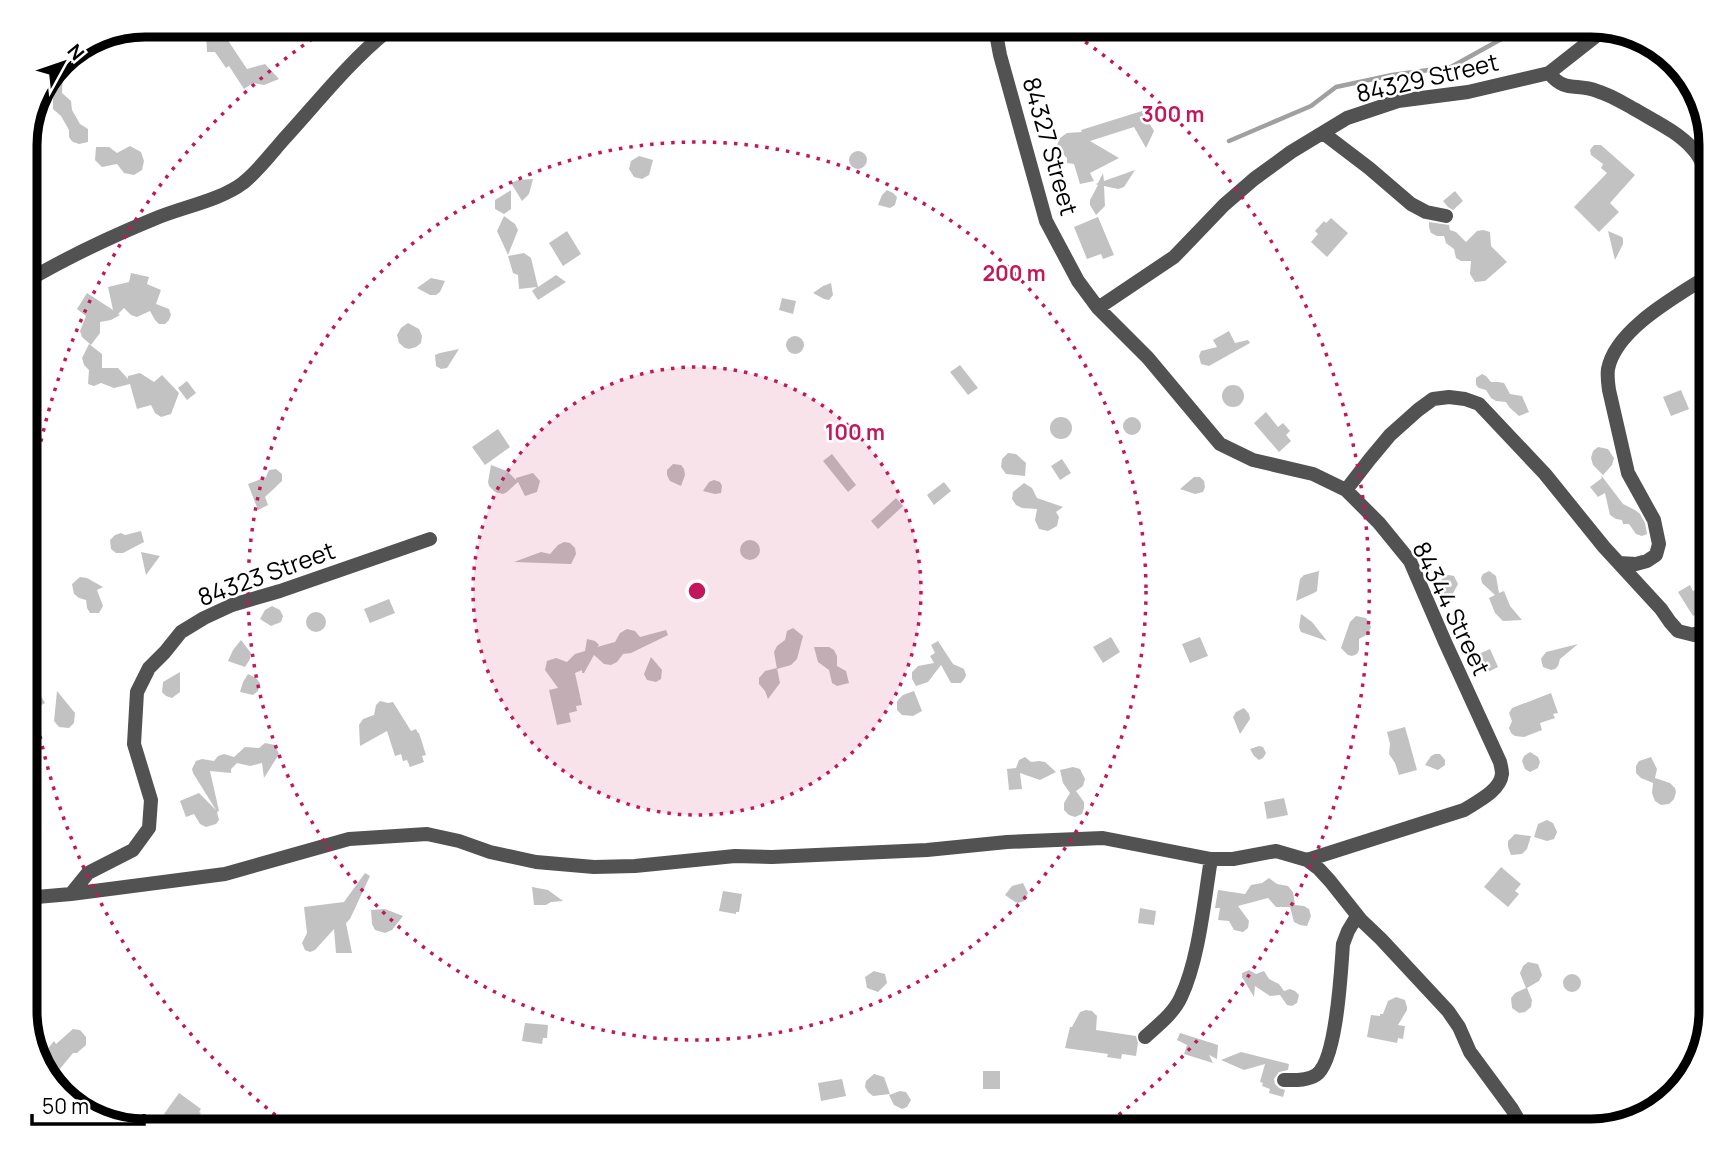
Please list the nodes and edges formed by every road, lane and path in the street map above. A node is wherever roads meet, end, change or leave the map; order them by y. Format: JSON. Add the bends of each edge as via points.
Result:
{"nodes":[{"id":1,"x":380,"y":37,"type":"edge"},
{"id":2,"x":997,"y":37,"type":"edge"},
{"id":3,"x":1595,"y":37,"type":"edge"},
{"id":4,"x":1549,"y":74,"type":"junction"},
{"id":5,"x":1323,"y":133,"type":"junction"},
{"id":6,"x":1699,"y":159,"type":"edge"},
{"id":7,"x":1446,"y":216,"type":"dead end"},
{"id":8,"x":37,"y":276,"type":"edge"},
{"id":9,"x":1699,"y":282,"type":"edge"},
{"id":10,"x":1098,"y":308,"type":"junction"},
{"id":11,"x":1346,"y":490,"type":"junction"},
{"id":12,"x":430,"y":539,"type":"dead end"},
{"id":13,"x":1619,"y":563,"type":"junction"},
{"id":14,"x":1699,"y":632,"type":"edge"},
{"id":15,"x":1211,"y":859,"type":"junction"},
{"id":16,"x":1307,"y":860,"type":"junction"},
{"id":17,"x":71,"y":894,"type":"junction"},
{"id":18,"x":37,"y":897,"type":"edge"},
{"id":19,"x":1357,"y":916,"type":"junction"},
{"id":20,"x":1145,"y":1037,"type":"dead end"},
{"id":21,"x":1284,"y":1080,"type":"dead end"},
{"id":22,"x":1517,"y":1119,"type":"edge"}],
"edges":[{"from":1,"to":8,"type":"street","via":[[242,184],[155,218]]},
{"from":2,"to":10,"type":"street","name":"84327 Street","via":[[1046,221]]},
{"from":3,"to":4,"type":"street","name":"84329 Street"},
{"from":4,"to":5,"type":"street","name":"84329 Street","via":[[1398,102],[1347,118]]},
{"from":4,"to":6,"type":"street","via":[[1566,87],[1600,91],[1673,131]]},
{"from":5,"to":7,"type":"street","via":[[1411,204]]},
{"from":5,"to":10,"type":"street","name":"84329 Street","via":[[1254,179],[1174,257]]},
{"from":9,"to":13,"type":"street","via":[[1646,317],[1614,351],[1608,366],[1628,473],[1654,520],[1659,544],[1656,555],[1647,561]]},
{"from":10,"to":11,"type":"street","name":"84344 Street","via":[[1149,358],[1220,444],[1253,460],[1313,474]]},
{"from":11,"to":13,"type":"street","via":[[1390,435],[1418,410],[1433,399],[1465,398],[1479,404],[1504,429]]},
{"from":11,"to":16,"type":"street","name":"84344 Street","via":[[1409,561],[1502,775],[1484,798],[1464,810]]},
{"from":12,"to":17,"type":"street","name":"84323 Street","via":[[232,605],[181,632],[149,668],[137,692],[134,744],[150,800],[149,828],[133,850],[88,873]]},
{"from":13,"to":14,"type":"street","via":[[1678,631]]},
{"from":15,"to":16,"type":"street","via":[[1276,851]]},
{"from":15,"to":17,"type":"street","via":[[1102,838],[594,867],[536,862],[428,834],[349,839],[225,874]]},
{"from":15,"to":20,"type":"street","via":[[1195,955],[1181,997]]},
{"from":16,"to":19,"type":"street"},
{"from":17,"to":18,"type":"street"},
{"from":19,"to":21,"type":"street","via":[[1343,944],[1334,1032],[1323,1069],[1307,1079]]},
{"from":19,"to":22,"type":"street","via":[[1448,1011],[1470,1052]]}]}
